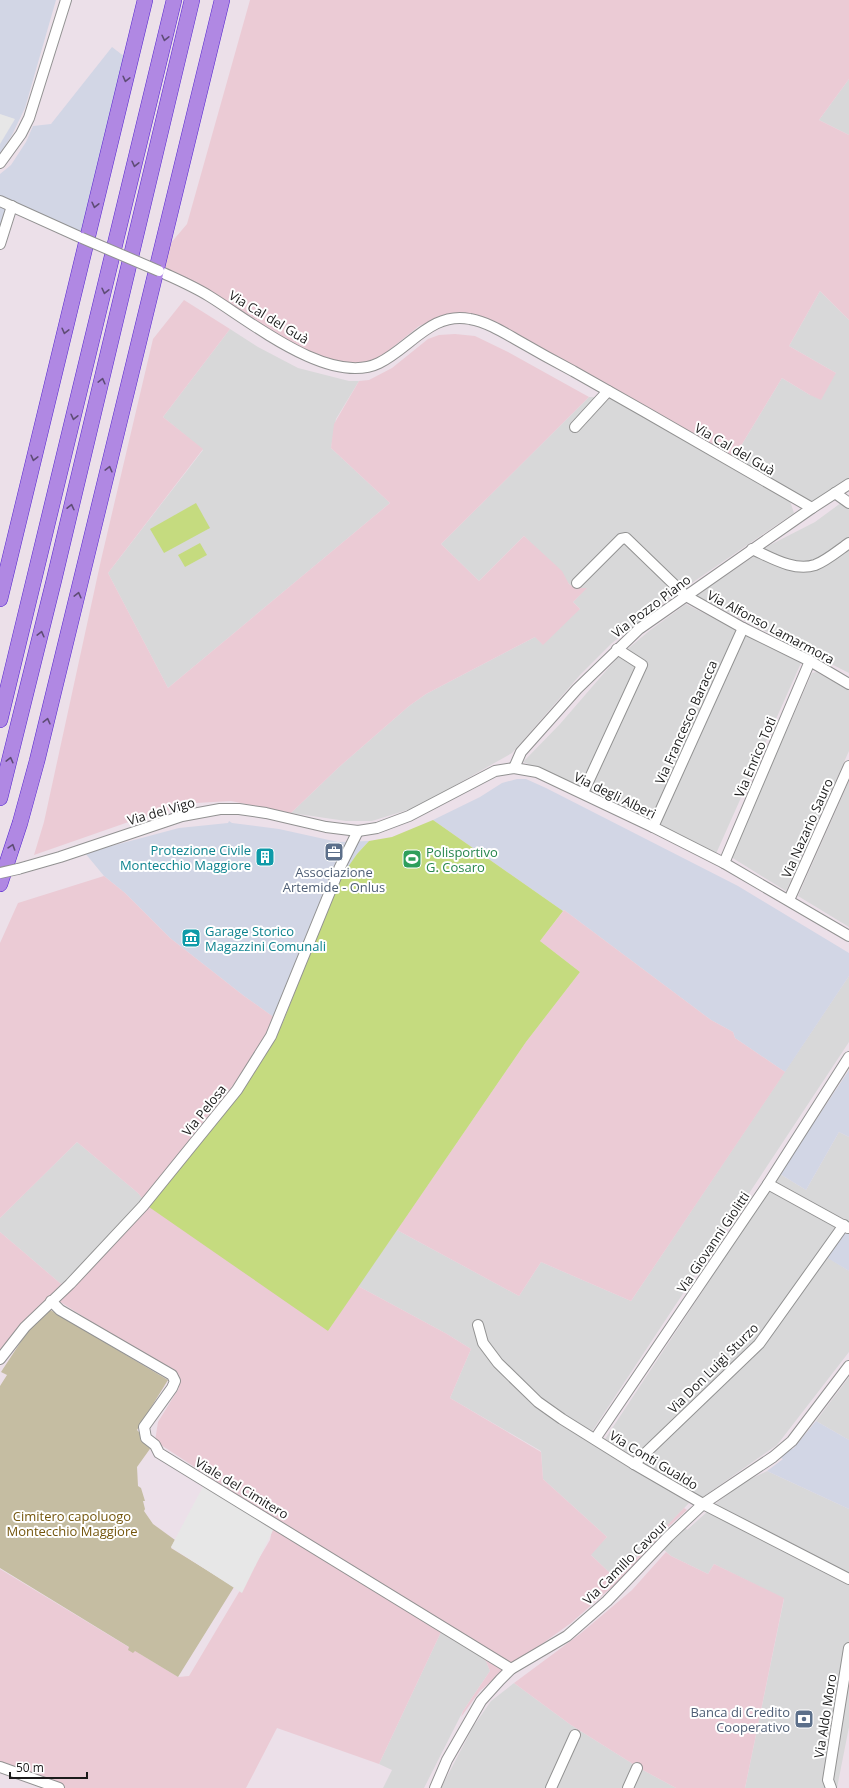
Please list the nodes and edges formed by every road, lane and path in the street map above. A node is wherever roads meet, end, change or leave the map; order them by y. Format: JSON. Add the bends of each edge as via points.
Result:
{"nodes":[{"id":1,"x":66,"y":0,"type":"edge"},
{"id":2,"x":145,"y":0,"type":"edge"},
{"id":3,"x":174,"y":0,"type":"edge"},
{"id":4,"x":192,"y":0,"type":"edge"},
{"id":5,"x":222,"y":0,"type":"edge"},
{"id":6,"x":0,"y":163,"type":"edge"},
{"id":7,"x":0,"y":201,"type":"edge"},
{"id":8,"x":12,"y":206,"type":"junction"},
{"id":9,"x":0,"y":244,"type":"edge"},
{"id":10,"x":608,"y":391,"type":"junction"},
{"id":11,"x":575,"y":427,"type":"dead end"},
{"id":12,"x":849,"y":484,"type":"edge"},
{"id":13,"x":835,"y":493,"type":"junction"},
{"id":14,"x":849,"y":503,"type":"edge"},
{"id":15,"x":812,"y":508,"type":"junction"},
{"id":16,"x":849,"y":543,"type":"edge"},
{"id":17,"x":752,"y":549,"type":"junction"},
{"id":18,"x":577,"y":583,"type":"dead end"},
{"id":19,"x":686,"y":596,"type":"junction"},
{"id":20,"x":0,"y":599,"type":"edge"},
{"id":21,"x":743,"y":628,"type":"junction"},
{"id":22,"x":617,"y":649,"type":"junction"},
{"id":23,"x":810,"y":661,"type":"junction"},
{"id":24,"x":849,"y":684,"type":"edge"},
{"id":25,"x":0,"y":720,"type":"edge"},
{"id":26,"x":849,"y":766,"type":"edge"},
{"id":27,"x":514,"y":768,"type":"junction"},
{"id":28,"x":583,"y":793,"type":"junction"},
{"id":29,"x":0,"y":798,"type":"edge"},
{"id":30,"x":652,"y":827,"type":"junction"},
{"id":31,"x":358,"y":831,"type":"junction"},
{"id":32,"x":724,"y":863,"type":"junction"},
{"id":33,"x":0,"y":873,"type":"edge"},
{"id":34,"x":0,"y":884,"type":"edge"},
{"id":35,"x":789,"y":900,"type":"junction"},
{"id":36,"x":849,"y":936,"type":"edge"},
{"id":37,"x":849,"y":1057,"type":"edge"},
{"id":38,"x":768,"y":1184,"type":"junction"},
{"id":39,"x":846,"y":1227,"type":"edge"},
{"id":40,"x":51,"y":1301,"type":"junction"},
{"id":41,"x":478,"y":1325,"type":"dead end"},
{"id":42,"x":0,"y":1358,"type":"edge"},
{"id":43,"x":849,"y":1366,"type":"edge"},
{"id":44,"x":595,"y":1440,"type":"junction"},
{"id":45,"x":634,"y":1464,"type":"junction"},
{"id":46,"x":703,"y":1504,"type":"junction"},
{"id":47,"x":849,"y":1579,"type":"edge"},
{"id":48,"x":849,"y":1648,"type":"edge"},
{"id":49,"x":511,"y":1669,"type":"junction"},
{"id":50,"x":575,"y":1735,"type":"dead end"},
{"id":51,"x":0,"y":1767,"type":"edge"},
{"id":52,"x":637,"y":1768,"type":"dead end"},
{"id":53,"x":59,"y":1788,"type":"edge"},
{"id":54,"x":434,"y":1788,"type":"edge"},
{"id":55,"x":551,"y":1788,"type":"edge"},
{"id":56,"x":628,"y":1788,"type":"edge"},
{"id":57,"x":831,"y":1788,"type":"edge"}],
"edges":[{"from":1,"to":6,"type":"street","via":[[29,118]]},
{"from":2,"to":20,"type":"highway","one_way":true},
{"from":3,"to":25,"type":"highway","one_way":true},
{"from":29,"to":4,"type":"highway","one_way":true},
{"from":34,"to":5,"type":"highway","one_way":true,"via":[[37,761]]},
{"from":7,"to":8,"type":"street","name":"Via Cal del Guà"},
{"from":8,"to":9,"type":"street"},
{"from":8,"to":10,"type":"street","name":"Via Cal del Guà","bridge":true,"via":[[207,295],[278,341],[311,358],[357,368],[379,363],[431,325],[449,319],[469,318],[500,330]]},
{"from":10,"to":11,"type":"street"},
{"from":10,"to":15,"type":"street","name":"Via Cal del Guà"},
{"from":12,"to":13,"type":"street"},
{"from":13,"to":14,"type":"street"},
{"from":13,"to":15,"type":"street"},
{"from":15,"to":17,"type":"street","name":"Via Pozzo Piano"},
{"from":16,"to":17,"type":"street","via":[[816,565],[808,567],[791,566]]},
{"from":17,"to":19,"type":"street","name":"Via Pozzo Piano"},
{"from":18,"to":19,"type":"street","name":"Via Alfonso Lamarmora","via":[[621,539],[626,538]]},
{"from":19,"to":21,"type":"street","name":"Via Alfonso Lamarmora"},
{"from":19,"to":22,"type":"street","name":"Via Pozzo Piano","via":[[639,629]]},
{"from":21,"to":23,"type":"street","name":"Via Alfonso Lamarmora"},
{"from":21,"to":30,"type":"street","name":"Via Francesco Baracca"},
{"from":22,"to":27,"type":"street","name":"Via Pozzo Piano","via":[[577,688],[521,752]]},
{"from":22,"to":28,"type":"street","via":[[642,665]]},
{"from":23,"to":24,"type":"street","name":"Via Alfonso Lamarmora"},
{"from":23,"to":32,"type":"street","name":"Via Enrico Toti"},
{"from":26,"to":35,"type":"street","name":"Via Nazario Sauro"},
{"from":27,"to":28,"type":"street","name":"Via degli Alberi","via":[[537,772]]},
{"from":27,"to":31,"type":"street","name":"Via degli Alberi","via":[[495,772],[409,816],[377,828]]},
{"from":28,"to":30,"type":"street","name":"Via degli Alberi"},
{"from":30,"to":32,"type":"street","name":"Via degli Alberi"},
{"from":31,"to":33,"type":"street","name":"Via del Vigo","bridge":true,"via":[[326,827],[266,813],[220,809],[182,816],[60,857]]},
{"from":31,"to":40,"type":"street","name":"Via Pelosa","via":[[340,867],[271,1036],[237,1090],[143,1206]]},
{"from":32,"to":35,"type":"street","name":"Via degli Alberi"},
{"from":35,"to":36,"type":"street","name":"Via degli Alberi"},
{"from":37,"to":38,"type":"street","name":"Via Giovanni Giolitti"},
{"from":38,"to":39,"type":"street"},
{"from":38,"to":44,"type":"street","name":"Via Giovanni Giolitti"},
{"from":39,"to":45,"type":"street","name":"Via Don Luigi Sturzo","via":[[759,1344]]},
{"from":40,"to":42,"type":"street","name":"Via Pelosa","via":[[25,1327]]},
{"from":40,"to":49,"type":"street","name":"Viale del Cimitero","via":[[60,1310],[172,1375],[175,1381],[172,1388],[144,1428],[146,1438],[155,1445],[159,1453]]},
{"from":41,"to":44,"type":"street","name":"Via Conti Gualdo","via":[[483,1343],[498,1363],[538,1402]]},
{"from":43,"to":46,"type":"street","name":"Via Camillo Cavour","via":[[792,1441],[773,1457]]},
{"from":44,"to":45,"type":"street","name":"Via Conti Gualdo"},
{"from":45,"to":46,"type":"street","name":"Via Conti Gualdo"},
{"from":46,"to":47,"type":"street","name":"Via Conti Gualdo"},
{"from":46,"to":49,"type":"street","name":"Via Camillo Cavour","via":[[607,1601],[568,1636]]},
{"from":48,"to":57,"type":"street","name":"Via Aldo Moro","via":[[828,1780]]},
{"from":49,"to":54,"type":"street","name":"Via Camillo Cavour","via":[[481,1702],[447,1760]]},
{"from":50,"to":55,"type":"street"},
{"from":51,"to":53,"type":"street"},
{"from":52,"to":56,"type":"street"}]}
